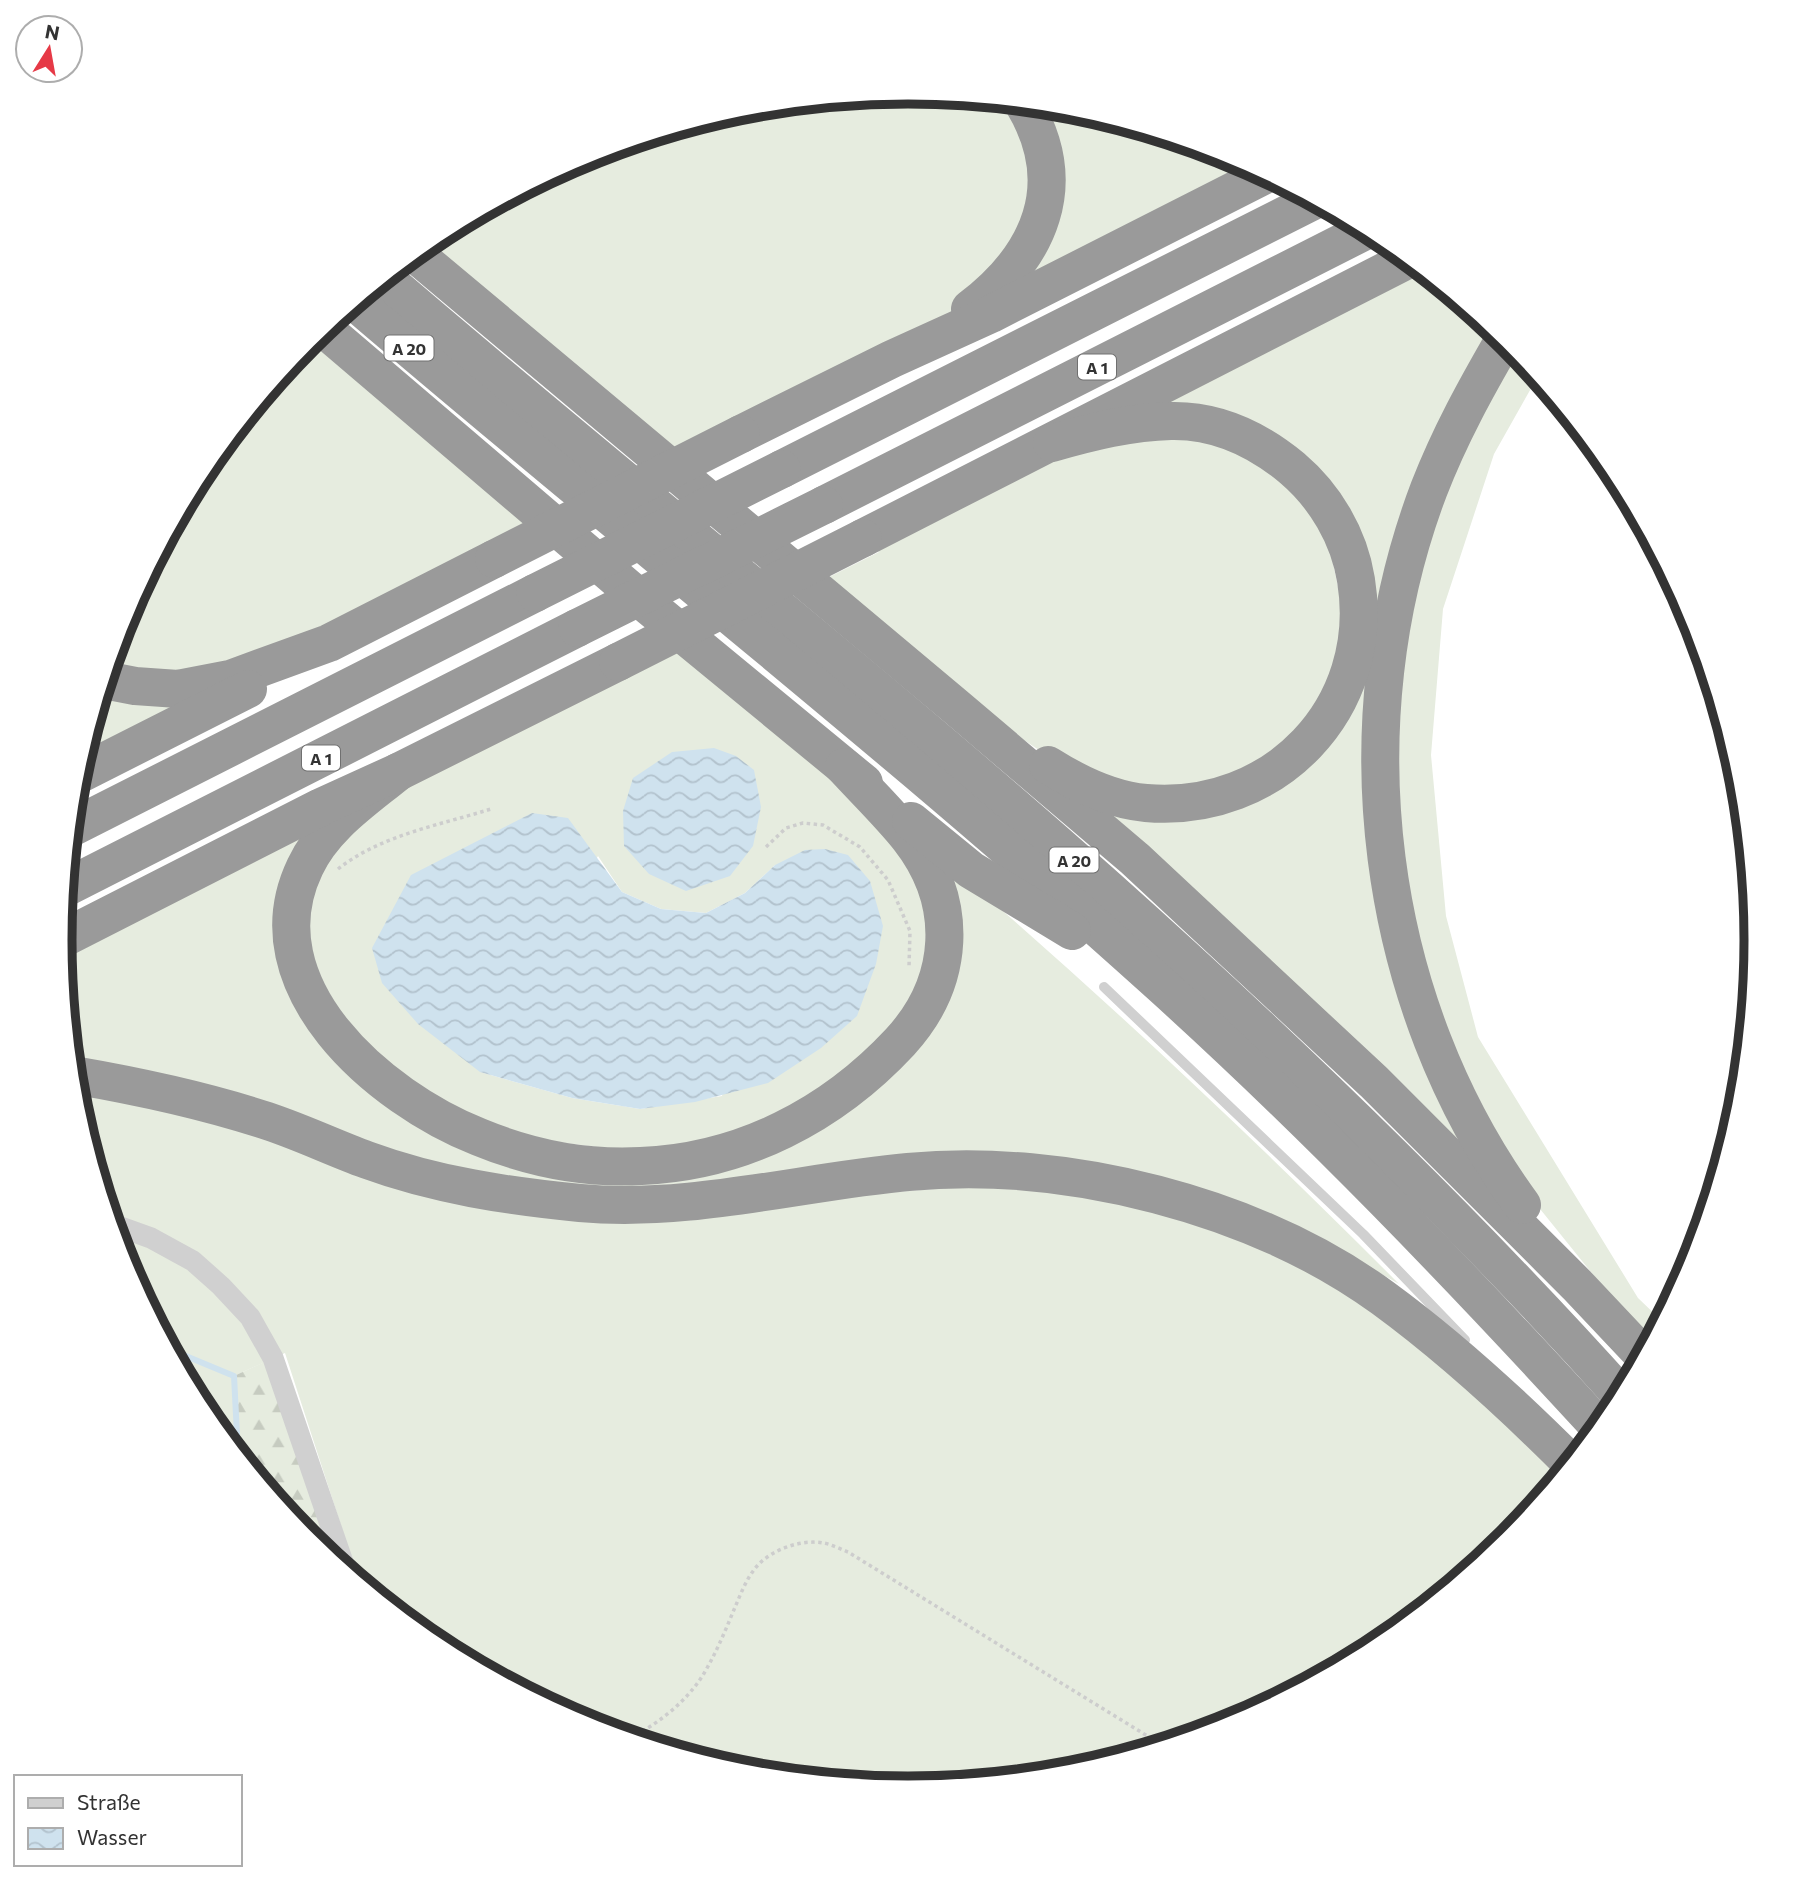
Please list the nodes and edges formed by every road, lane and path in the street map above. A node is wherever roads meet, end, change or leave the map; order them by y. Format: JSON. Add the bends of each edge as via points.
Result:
{"nodes":[{"id":1,"x":1029,"y":113,"type":"edge"},
{"id":2,"x":1256,"y":180,"type":"edge"},
{"id":3,"x":1305,"y":205,"type":"edge"},
{"id":4,"x":1357,"y":235,"type":"edge"},
{"id":5,"x":422,"y":260,"type":"edge"},
{"id":6,"x":1399,"y":264,"type":"edge"},
{"id":7,"x":391,"y":284,"type":"edge"},
{"id":8,"x":361,"y":307,"type":"edge"},
{"id":9,"x":331,"y":335,"type":"edge"},
{"id":10,"x":327,"y":339,"type":"edge"},
{"id":11,"x":1499,"y":349,"type":"edge"},
{"id":12,"x":892,"y":359,"type":"junction"},
{"id":13,"x":359,"y":360,"type":"junction"},
{"id":14,"x":1052,"y":443,"type":"junction"},
{"id":15,"x":329,"y":643,"type":"junction"},
{"id":16,"x":113,"y":682,"type":"edge"},
{"id":17,"x":955,"y":706,"type":"junction"},
{"id":18,"x":844,"y":767,"type":"junction"},
{"id":19,"x":90,"y":769,"type":"edge"},
{"id":20,"x":398,"y":772,"type":"junction"},
{"id":21,"x":491,"y":809,"type":"dead end"},
{"id":22,"x":80,"y":823,"type":"edge"},
{"id":23,"x":766,"y":847,"type":"dead end"},
{"id":24,"x":328,"y":877,"type":"dead end"},
{"id":25,"x":74,"y":883,"type":"edge"},
{"id":26,"x":72,"y":934,"type":"edge"},
{"id":27,"x":909,"y":978,"type":"dead end"},
{"id":28,"x":1158,"y":982,"type":"junction"},
{"id":29,"x":1104,"y":987,"type":"dead end"},
{"id":30,"x":84,"y":1077,"type":"edge"},
{"id":31,"x":123,"y":1228,"type":"edge"},
{"id":32,"x":1577,"y":1285,"type":"junction"},
{"id":33,"x":1637,"y":1349,"type":"edge"},
{"id":34,"x":1476,"y":1351,"type":"dead end"},
{"id":35,"x":1614,"y":1387,"type":"edge"},
{"id":36,"x":1522,"y":1400,"type":"dead end"},
{"id":37,"x":1592,"y":1420,"type":"edge"},
{"id":38,"x":1562,"y":1454,"type":"edge"},
{"id":39,"x":340,"y":1553,"type":"edge"},
{"id":40,"x":639,"y":1732,"type":"edge"},
{"id":41,"x":1153,"y":1739,"type":"edge"}],
"edges":[{"from":1,"to":12,"type":"highway","via":[[1043,151],[1046,183],[1041,218],[1028,249],[990,293]]},
{"from":2,"to":12,"type":"highway"},
{"from":3,"to":22,"type":"highway","bridge":true},
{"from":4,"to":25,"type":"highway","number":"A 1","bridge":true},
{"from":5,"to":17,"type":"highway"},
{"from":6,"to":14,"type":"highway"},
{"from":7,"to":35,"type":"highway","number":"A 20","via":[[930,734],[1107,888],[1347,1110],[1514,1278]]},
{"from":8,"to":28,"type":"highway","number":"A 20"},
{"from":9,"to":13,"type":"highway"},
{"from":10,"to":13,"type":"highway"},
{"from":11,"to":32,"type":"highway","via":[[1459,418],[1406,561],[1388,651],[1381,803],[1399,932],[1441,1063],[1507,1184]]},
{"from":12,"to":15,"type":"highway","bridge":true},
{"from":13,"to":18,"type":"highway"},
{"from":14,"to":17,"type":"highway","via":[[1135,423],[1173,421],[1210,424],[1242,435],[1283,460],[1323,501],[1349,549],[1359,596],[1357,644],[1350,670],[1310,741],[1279,770],[1243,789],[1177,804],[1109,796],[1069,778]]},
{"from":14,"to":20,"type":"highway","bridge":true},
{"from":15,"to":16,"type":"highway","via":[[230,679],[178,689]]},
{"from":15,"to":19,"type":"highway","via":[[291,667]]},
{"from":17,"to":32,"type":"highway","via":[[1135,859],[1299,1010]]},
{"from":18,"to":20,"type":"highway","via":[[910,839],[937,891],[945,925],[944,953],[927,1003],[908,1033],[878,1065],[850,1090],[787,1129],[694,1160],[642,1166],[586,1165],[531,1154],[440,1120],[373,1074],[314,1005],[294,957],[292,931],[293,905],[304,868],[336,824]]},
{"from":18,"to":28,"type":"highway","via":[[971,870]]},
{"from":20,"to":26,"type":"highway"},
{"from":21,"to":24,"type":"path","via":[[358,854]]},
{"from":23,"to":27,"type":"path","via":[[786,828],[803,823],[823,825],[860,847],[888,880],[910,931]]},
{"from":28,"to":37,"type":"highway","number":"A 20","via":[[1408,1223]]},
{"from":29,"to":34,"type":"lane","via":[[1353,1225]]},
{"from":30,"to":38,"type":"highway","via":[[153,1088],[264,1119],[369,1161],[439,1182],[583,1203],[658,1204],[888,1174],[973,1169],[1045,1174],[1155,1194],[1271,1234],[1382,1297],[1460,1360]]},
{"from":31,"to":39,"type":"street","via":[[193,1261],[250,1317],[273,1358]]},
{"from":32,"to":33,"type":"highway"},
{"from":36,"to":38,"type":"lane"},
{"from":40,"to":41,"type":"path","via":[[681,1702],[701,1679],[758,1565],[795,1545],[822,1543],[848,1552]]}]}
